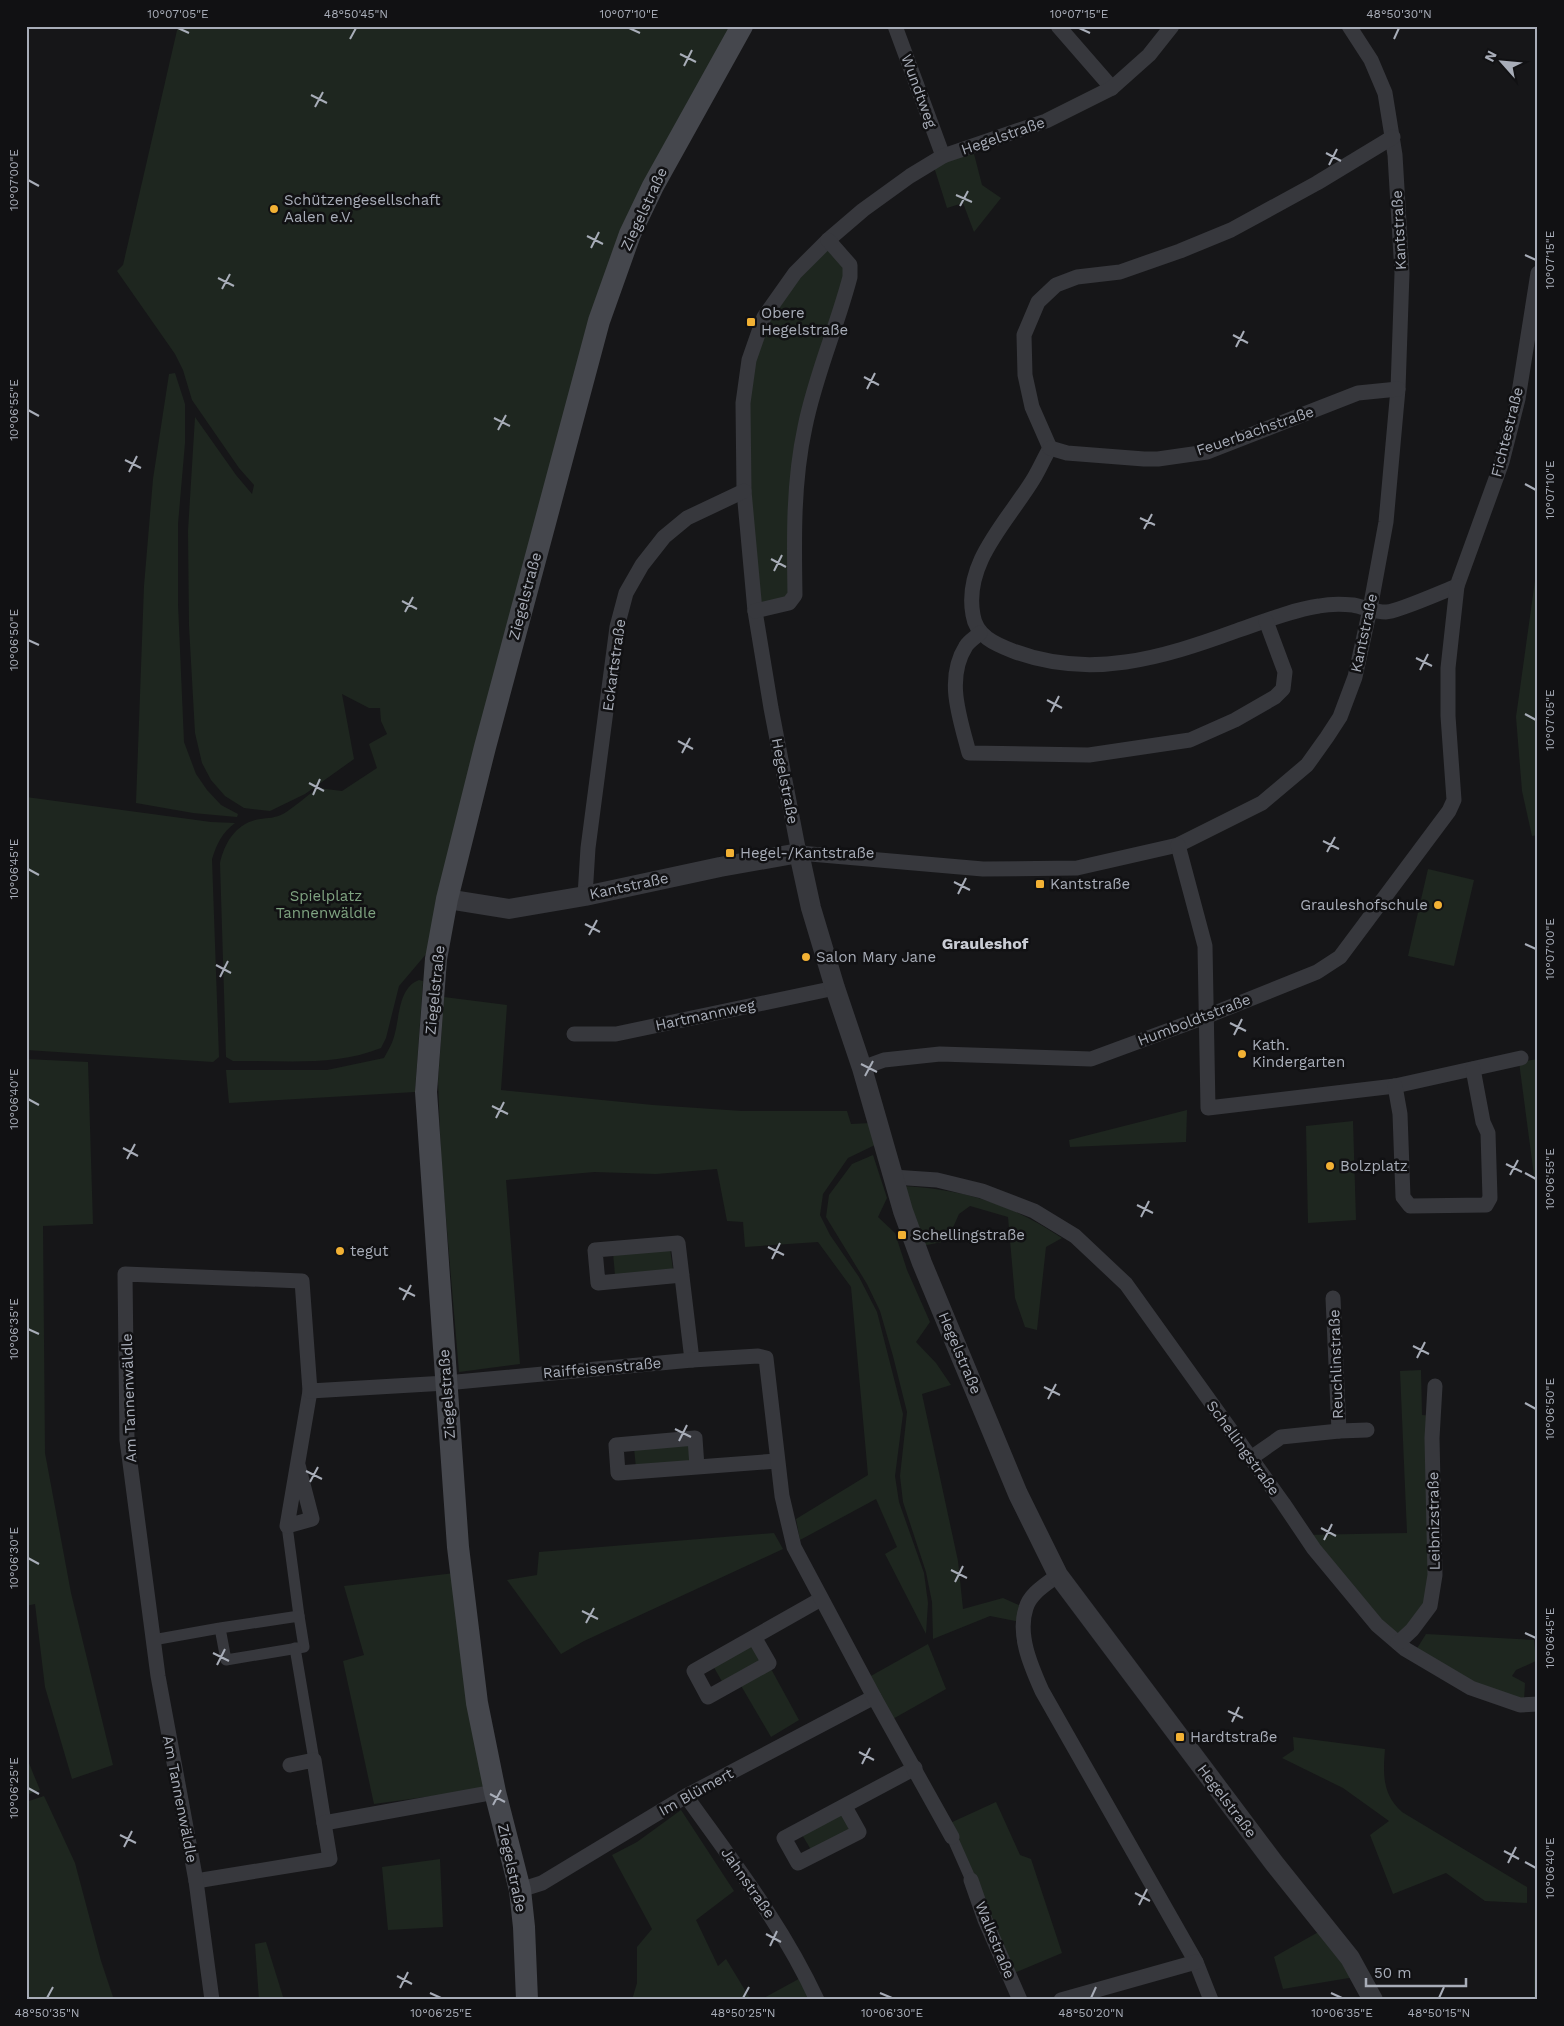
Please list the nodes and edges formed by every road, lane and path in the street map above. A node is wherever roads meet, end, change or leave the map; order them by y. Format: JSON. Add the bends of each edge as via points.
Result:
{"nodes":[{"id":1,"x":742,"y":26,"type":"edge"},
{"id":2,"x":895,"y":26,"type":"edge"},
{"id":3,"x":1058,"y":26,"type":"edge"},
{"id":4,"x":1172,"y":26,"type":"edge"},
{"id":5,"x":1349,"y":26,"type":"edge"},
{"id":6,"x":1112,"y":88,"type":"junction"},
{"id":7,"x":1393,"y":137,"type":"junction"},
{"id":8,"x":943,"y":156,"type":"junction"},
{"id":9,"x":828,"y":240,"type":"junction"},
{"id":10,"x":1538,"y":273,"type":"edge"},
{"id":11,"x":1398,"y":389,"type":"junction"},
{"id":12,"x":1050,"y":448,"type":"junction"},
{"id":13,"x":744,"y":491,"type":"junction"},
{"id":14,"x":1457,"y":586,"type":"junction"},
{"id":15,"x":1370,"y":609,"type":"junction"},
{"id":16,"x":755,"y":611,"type":"junction"},
{"id":17,"x":1266,"y":620,"type":"junction"},
{"id":18,"x":980,"y":633,"type":"junction"},
{"id":19,"x":1449,"y":811,"type":"joint"},
{"id":20,"x":1178,"y":845,"type":"junction"},
{"id":21,"x":799,"y":853,"type":"junction"},
{"id":22,"x":585,"y":896,"type":"junction"},
{"id":23,"x":447,"y":899,"type":"junction"},
{"id":24,"x":835,"y":988,"type":"junction"},
{"id":25,"x":1205,"y":1017,"type":"junction"},
{"id":26,"x":574,"y":1034,"type":"dead end"},
{"id":27,"x":1521,"y":1058,"type":"dead end"},
{"id":28,"x":862,"y":1068,"type":"junction"},
{"id":29,"x":1473,"y":1069,"type":"junction"},
{"id":30,"x":1395,"y":1086,"type":"junction"},
{"id":31,"x":893,"y":1176,"type":"junction"},
{"id":32,"x":682,"y":1275,"type":"junction"},
{"id":33,"x":1333,"y":1298,"type":"dead end"},
{"id":34,"x":692,"y":1360,"type":"junction"},
{"id":35,"x":446,"y":1383,"type":"junction"},
{"id":36,"x":1435,"y":1386,"type":"dead end"},
{"id":37,"x":310,"y":1391,"type":"junction"},
{"id":38,"x":1367,"y":1430,"type":"dead end"},
{"id":39,"x":1339,"y":1431,"type":"junction"},
{"id":40,"x":1251,"y":1458,"type":"junction"},
{"id":41,"x":777,"y":1461,"type":"junction"},
{"id":42,"x":298,"y":1465,"type":"junction"},
{"id":43,"x":697,"y":1467,"type":"junction"},
{"id":44,"x":287,"y":1526,"type":"junction"},
{"id":45,"x":1058,"y":1575,"type":"junction"},
{"id":46,"x":821,"y":1599,"type":"junction"},
{"id":47,"x":299,"y":1616,"type":"junction"},
{"id":48,"x":220,"y":1628,"type":"junction"},
{"id":49,"x":754,"y":1637,"type":"junction"},
{"id":50,"x":153,"y":1640,"type":"junction"},
{"id":51,"x":1398,"y":1643,"type":"junction"},
{"id":52,"x":295,"y":1648,"type":"junction"},
{"id":53,"x":874,"y":1697,"type":"junction"},
{"id":54,"x":1538,"y":1704,"type":"edge"},
{"id":55,"x":314,"y":1760,"type":"junction"},
{"id":56,"x":290,"y":1765,"type":"dead end"},
{"id":57,"x":915,"y":1768,"type":"junction"},
{"id":58,"x":494,"y":1792,"type":"junction"},
{"id":59,"x":686,"y":1796,"type":"junction"},
{"id":60,"x":845,"y":1807,"type":"junction"},
{"id":61,"x":324,"y":1823,"type":"junction"},
{"id":62,"x":952,"y":1837,"type":"joint"},
{"id":63,"x":971,"y":1880,"type":"joint"},
{"id":64,"x":196,"y":1881,"type":"junction"},
{"id":65,"x":520,"y":1890,"type":"junction"},
{"id":66,"x":1196,"y":1962,"type":"junction"},
{"id":67,"x":212,"y":2000,"type":"edge"},
{"id":68,"x":527,"y":2000,"type":"edge"},
{"id":69,"x":817,"y":2000,"type":"edge"},
{"id":70,"x":1020,"y":2000,"type":"edge"},
{"id":71,"x":1061,"y":2000,"type":"edge"},
{"id":72,"x":1211,"y":2000,"type":"edge"},
{"id":73,"x":1373,"y":2000,"type":"edge"}],
"edges":[{"from":1,"to":23,"type":"main road","name":"Ziegelstraße","via":[[653,186],[630,234],[599,321]]},
{"from":2,"to":8,"type":"street","name":"Wundtweg"},
{"from":3,"to":6,"type":"street"},
{"from":4,"to":6,"type":"street","name":"Hegelstraße","via":[[1150,55]]},
{"from":5,"to":7,"type":"street","name":"Kantstraße","via":[[1371,60],[1385,93]]},
{"from":6,"to":8,"type":"street","name":"Hegelstraße","via":[[1046,121]]},
{"from":7,"to":11,"type":"street","name":"Kantstraße","via":[[1402,273]]},
{"from":7,"to":12,"type":"street","via":[[1317,184],[1231,230],[1120,272],[1077,277],[1056,284],[1038,302],[1024,335],[1025,374],[1032,407]]},
{"from":8,"to":9,"type":"street","name":"Hegelstraße","via":[[863,210]]},
{"from":9,"to":13,"type":"street","name":"Hegelstraße","via":[[795,273],[765,317],[749,360],[743,403]]},
{"from":9,"to":16,"type":"street","via":[[850,265],[850,276],[805,426],[794,530],[795,595],[789,603]]},
{"from":10,"to":14,"type":"street","name":"Fichtestraße","via":[[1518,399],[1504,453]]},
{"from":11,"to":12,"type":"street","name":"Feuerbachstraße","via":[[1358,393],[1207,452],[1144,459],[1066,453]]},
{"from":11,"to":15,"type":"street","name":"Kantstraße","via":[[1386,522]]},
{"from":12,"to":18,"type":"street","via":[[980,562],[971,591],[973,617]]},
{"from":13,"to":16,"type":"street","name":"Hegelstraße"},
{"from":13,"to":22,"type":"street","name":"Eckartstraße","via":[[687,518],[664,537],[626,593],[617,627],[588,848]]},
{"from":14,"to":15,"type":"street","via":[[1387,612]]},
{"from":14,"to":19,"type":"street","name":"Fichtestraße","via":[[1448,668],[1454,800]]},
{"from":15,"to":17,"type":"street","via":[[1351,605],[1319,606]]},
{"from":15,"to":20,"type":"street","name":"Kantstraße","via":[[1355,677],[1340,717],[1307,765],[1262,803]]},
{"from":16,"to":21,"type":"street","name":"Hegelstraße"},
{"from":17,"to":18,"type":"street","via":[[1137,662],[1082,665],[1032,658],[996,645]]},
{"from":17,"to":18,"type":"street","via":[[1285,672],[1283,689],[1275,697],[1190,740],[1089,755],[969,753],[956,708],[955,674],[966,645]]},
{"from":19,"to":25,"type":"street","name":"Humboldtstraße","via":[[1340,957],[1317,972]]},
{"from":20,"to":21,"type":"street","name":"Kantstraße","via":[[1078,868],[983,869]]},
{"from":20,"to":25,"type":"street","via":[[1205,946]]},
{"from":21,"to":22,"type":"street","name":"Kantstraße"},
{"from":21,"to":24,"type":"street","name":"Hegelstraße","via":[[811,908]]},
{"from":22,"to":23,"type":"street","name":"Kantstraße","via":[[510,909]]},
{"from":23,"to":35,"type":"main road","name":"Ziegelstraße","via":[[436,959],[426,1092]]},
{"from":24,"to":26,"type":"street","name":"Hartmannweg","via":[[616,1034]]},
{"from":24,"to":28,"type":"street","name":"Hegelstraße"},
{"from":25,"to":28,"type":"street","name":"Humboldtstraße","via":[[1091,1059],[940,1054],[884,1060]]},
{"from":25,"to":30,"type":"street","via":[[1208,1108]]},
{"from":27,"to":29,"type":"street"},
{"from":28,"to":31,"type":"street","name":"Hegelstraße"},
{"from":29,"to":30,"type":"street"},
{"from":29,"to":30,"type":"street","via":[[1488,1134],[1490,1198],[1486,1205],[1410,1206],[1403,1197],[1400,1114]]},
{"from":31,"to":40,"type":"street","name":"Schellingstraße","via":[[936,1180],[982,1191],[1034,1211],[1075,1236],[1126,1284]]},
{"from":31,"to":45,"type":"street","name":"Hegelstraße","via":[[922,1263],[1018,1494]]},
{"from":32,"to":32,"type":"street","via":[[598,1283],[595,1250],[678,1242]]},
{"from":32,"to":34,"type":"street"},
{"from":33,"to":39,"type":"street","name":"Reuchlinstraße"},
{"from":34,"to":35,"type":"street","name":"Raiffeisenstraße"},
{"from":34,"to":41,"type":"street","name":"Raiffeisenstraße","via":[[766,1358]]},
{"from":35,"to":37,"type":"street"},
{"from":35,"to":58,"type":"main road","name":"Ziegelstraße","via":[[458,1547],[474,1684]]},
{"from":36,"to":51,"type":"street","name":"Leibnizstraße","via":[[1432,1438],[1435,1575],[1430,1606]]},
{"from":37,"to":42,"type":"street"},
{"from":37,"to":50,"type":"street","name":"Am Tannenwäldle","via":[[302,1281],[126,1274],[127,1440]]},
{"from":38,"to":39,"type":"street","name":"Reuchlinstraße"},
{"from":39,"to":40,"type":"street","name":"Reuchlinstraße","via":[[1281,1437]]},
{"from":40,"to":51,"type":"street","name":"Schellingstraße","via":[[1314,1549],[1371,1618]]},
{"from":41,"to":43,"type":"street"},
{"from":41,"to":46,"type":"street","via":[[794,1547]]},
{"from":42,"to":44,"type":"street"},
{"from":42,"to":44,"type":"street","via":[[312,1519]]},
{"from":43,"to":43,"type":"street","via":[[695,1438],[616,1445],[618,1474]]},
{"from":44,"to":47,"type":"street"},
{"from":45,"to":66,"type":"street","via":[[1037,1591],[1026,1608],[1024,1632],[1029,1662],[1042,1691]]},
{"from":45,"to":73,"type":"street","name":"Hegelstraße","via":[[1274,1863],[1350,1958]]},
{"from":46,"to":49,"type":"street"},
{"from":46,"to":53,"type":"street"},
{"from":47,"to":48,"type":"street"},
{"from":47,"to":52,"type":"street","via":[[304,1647]]},
{"from":48,"to":50,"type":"street"},
{"from":48,"to":52,"type":"street","via":[[226,1660]]},
{"from":49,"to":49,"type":"street","via":[[694,1671],[708,1697],[769,1663]]},
{"from":50,"to":64,"type":"street","name":"Am Tannenwäldle"},
{"from":51,"to":54,"type":"street","name":"Schellingstraße","via":[[1471,1688],[1520,1705]]},
{"from":52,"to":55,"type":"street"},
{"from":53,"to":57,"type":"street"},
{"from":53,"to":59,"type":"street","name":"Im Blümert"},
{"from":55,"to":56,"type":"street"},
{"from":55,"to":61,"type":"street"},
{"from":57,"to":60,"type":"street"},
{"from":57,"to":62,"type":"street"},
{"from":58,"to":61,"type":"street"},
{"from":58,"to":65,"type":"main road","name":"Ziegelstraße"},
{"from":59,"to":65,"type":"street","name":"Im Blümert","via":[[542,1883]]},
{"from":59,"to":69,"type":"street","name":"Jahnstraße","via":[[790,1945]]},
{"from":60,"to":60,"type":"street","via":[[859,1832],[798,1863],[784,1838]]},
{"from":61,"to":64,"type":"street","via":[[330,1859]]},
{"from":62,"to":63,"type":"street"},
{"from":63,"to":70,"type":"street","name":"Walkstraße"},
{"from":64,"to":67,"type":"street","name":"Am Tannenwäldle"},
{"from":65,"to":68,"type":"main road","name":"Ziegelstraße"},
{"from":66,"to":71,"type":"street"},
{"from":66,"to":72,"type":"street"}]}
